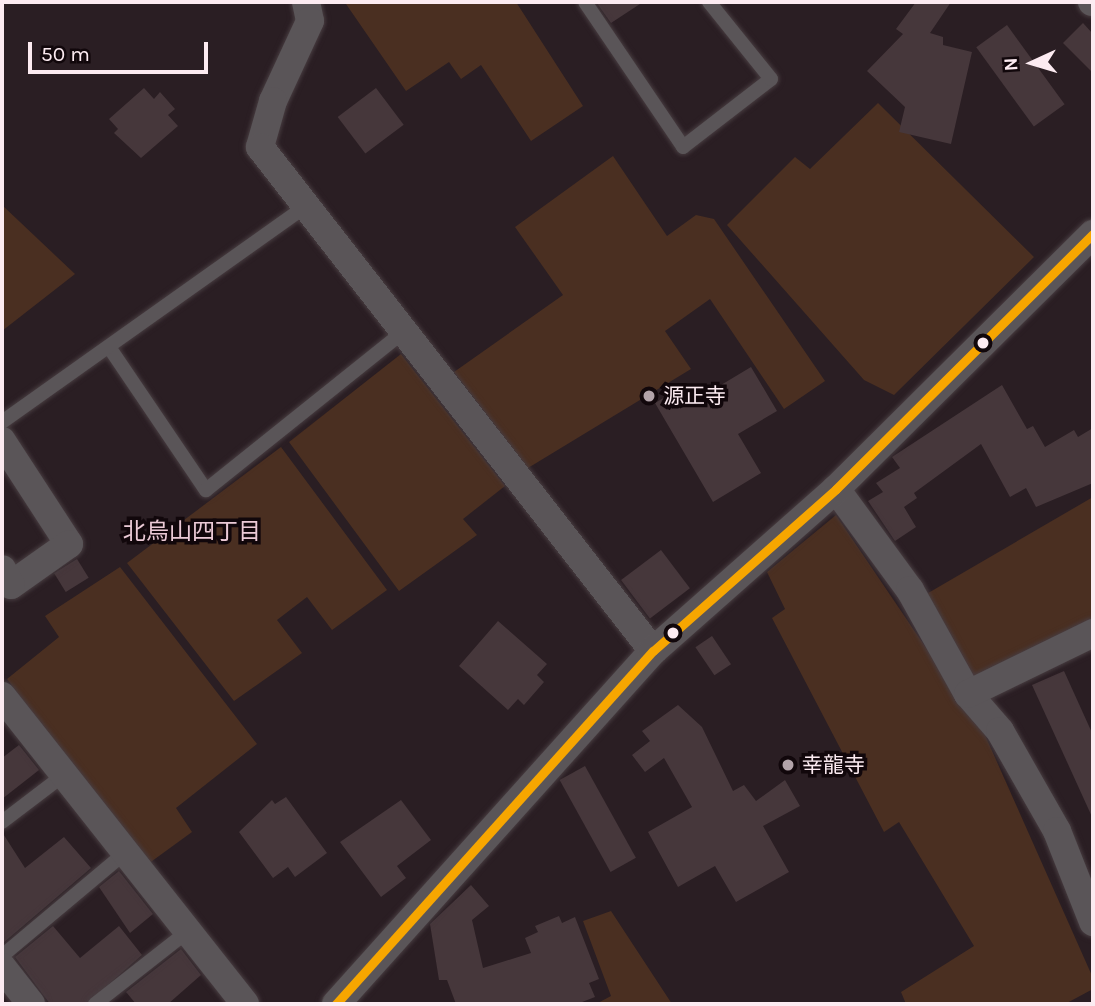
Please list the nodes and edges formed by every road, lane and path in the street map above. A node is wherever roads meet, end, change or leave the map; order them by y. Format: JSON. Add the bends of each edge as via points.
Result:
{"nodes":[{"id":1,"x":306,"y":2,"type":"edge"},
{"id":2,"x":585,"y":2,"type":"edge"},
{"id":3,"x":709,"y":2,"type":"edge"},
{"id":4,"x":306,"y":206,"type":"junction"},
{"id":5,"x":1093,"y":234,"type":"edge"},
{"id":6,"x":403,"y":332,"type":"junction"},
{"id":7,"x":109,"y":347,"type":"junction"},
{"id":8,"x":2,"y":422,"type":"edge"},
{"id":9,"x":2,"y":441,"type":"edge"},
{"id":10,"x":836,"y":489,"type":"junction"},
{"id":11,"x":2,"y":569,"type":"edge"},
{"id":12,"x":1093,"y":633,"type":"edge"},
{"id":13,"x":653,"y":651,"type":"junction"},
{"id":14,"x":968,"y":694,"type":"junction"},
{"id":15,"x":2,"y":696,"type":"edge"},
{"id":16,"x":65,"y":774,"type":"junction"},
{"id":17,"x":2,"y":822,"type":"edge"},
{"id":18,"x":126,"y":852,"type":"junction"},
{"id":19,"x":1093,"y":922,"type":"edge"},
{"id":20,"x":188,"y":931,"type":"junction"},
{"id":21,"x":2,"y":956,"type":"edge"},
{"id":22,"x":2,"y":967,"type":"edge"},
{"id":23,"x":32,"y":1004,"type":"edge"},
{"id":24,"x":95,"y":1004,"type":"edge"},
{"id":25,"x":245,"y":1004,"type":"edge"},
{"id":26,"x":336,"y":1004,"type":"edge"}],
"edges":[{"from":1,"to":4,"type":"street","via":[[310,21],[273,101],[260,147]]},
{"from":2,"to":3,"type":"lane","via":[[683,147],[771,79]]},
{"from":4,"to":6,"type":"street"},
{"from":4,"to":7,"type":"lane"},
{"from":5,"to":10,"type":"street"},
{"from":6,"to":7,"type":"lane","via":[[206,490]]},
{"from":6,"to":13,"type":"street"},
{"from":7,"to":8,"type":"lane"},
{"from":9,"to":11,"type":"street","via":[[69,544],[11,585]]},
{"from":10,"to":13,"type":"street"},
{"from":10,"to":14,"type":"street","via":[[910,590]]},
{"from":12,"to":14,"type":"street"},
{"from":13,"to":26,"type":"street"},
{"from":14,"to":19,"type":"street","via":[[1000,731],[1057,831]]},
{"from":15,"to":16,"type":"street"},
{"from":16,"to":17,"type":"lane"},
{"from":16,"to":18,"type":"street"},
{"from":18,"to":20,"type":"street"},
{"from":18,"to":21,"type":"lane"},
{"from":20,"to":24,"type":"lane"},
{"from":20,"to":25,"type":"street"},
{"from":22,"to":23,"type":"street"}]}
